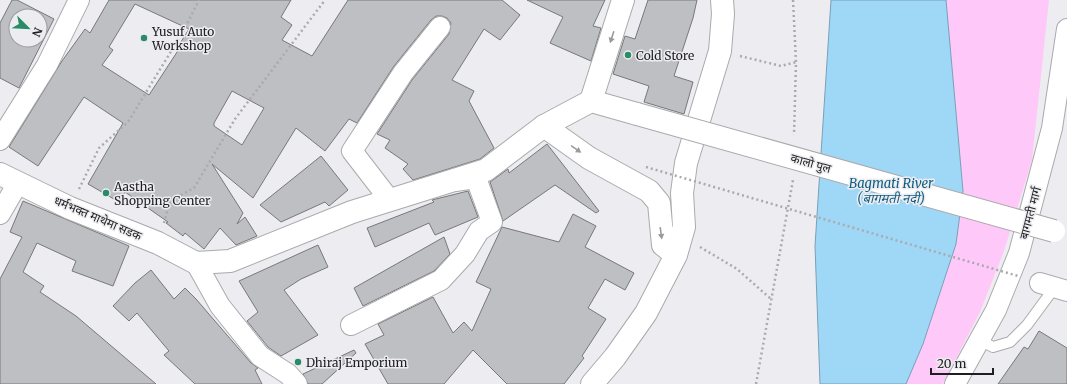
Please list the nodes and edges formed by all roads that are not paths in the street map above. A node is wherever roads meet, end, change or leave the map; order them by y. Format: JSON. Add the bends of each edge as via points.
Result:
{"nodes":[{"id":1,"x":79,"y":0,"type":"edge"},
{"id":2,"x":624,"y":0,"type":"edge"},
{"id":3,"x":722,"y":0,"type":"edge"},
{"id":4,"x":440,"y":27,"type":"dead end"},
{"id":5,"x":1067,"y":29,"type":"edge"},
{"id":6,"x":591,"y":101,"type":"junction"},
{"id":7,"x":544,"y":126,"type":"junction"},
{"id":8,"x":0,"y":140,"type":"edge"},
{"id":9,"x":9,"y":179,"type":"edge"},
{"id":10,"x":455,"y":181,"type":"junction"},
{"id":11,"x":389,"y":199,"type":"junction"},
{"id":12,"x":0,"y":214,"type":"edge"},
{"id":13,"x":1061,"y":233,"type":"edge"},
{"id":14,"x":678,"y":246,"type":"junction"},
{"id":15,"x":196,"y":263,"type":"junction"},
{"id":16,"x":1054,"y":287,"type":"edge"},
{"id":17,"x":351,"y":325,"type":"dead end"},
{"id":18,"x":979,"y":340,"type":"junction"},
{"id":19,"x":297,"y":384,"type":"edge"},
{"id":20,"x":592,"y":384,"type":"edge"},
{"id":21,"x":955,"y":384,"type":"edge"}],
"edges":[{"from":1,"to":8,"type":"street","via":[[47,65]]},
{"from":2,"to":6,"type":"main road","one_way":true},
{"from":3,"to":14,"type":"main road","via":[[720,51],[686,163],[682,193],[684,227]]},
{"from":4,"to":11,"type":"street","via":[[403,73],[352,151]]},
{"from":5,"to":18,"type":"street","name":"बागमती मार्ग","via":[[1052,128],[1019,253],[996,310]]},
{"from":6,"to":7,"type":"main road"},
{"from":6,"to":13,"type":"main road","name":"कालो पुल","bridge":true},
{"from":7,"to":10,"type":"main road","via":[[486,170]]},
{"from":7,"to":14,"type":"main road","one_way":true,"via":[[589,158],[649,191],[659,203],[663,245]]},
{"from":9,"to":12,"type":"street"},
{"from":9,"to":15,"type":"main road","name":"धर्मभक्त माथेमा सडक","via":[[70,208],[158,243]]},
{"from":10,"to":11,"type":"main road"},
{"from":10,"to":17,"type":"street","via":[[476,178],[492,222],[479,231],[465,254],[441,280]]},
{"from":11,"to":15,"type":"main road","via":[[230,261]]},
{"from":14,"to":20,"type":"main road","via":[[646,314]]},
{"from":15,"to":19,"type":"street","via":[[220,306],[260,356],[288,374]]},
{"from":16,"to":18,"type":"lane","via":[[1027,325],[1010,342],[993,347]]},
{"from":18,"to":21,"type":"street","name":"बागमती मार्ग"}]}
